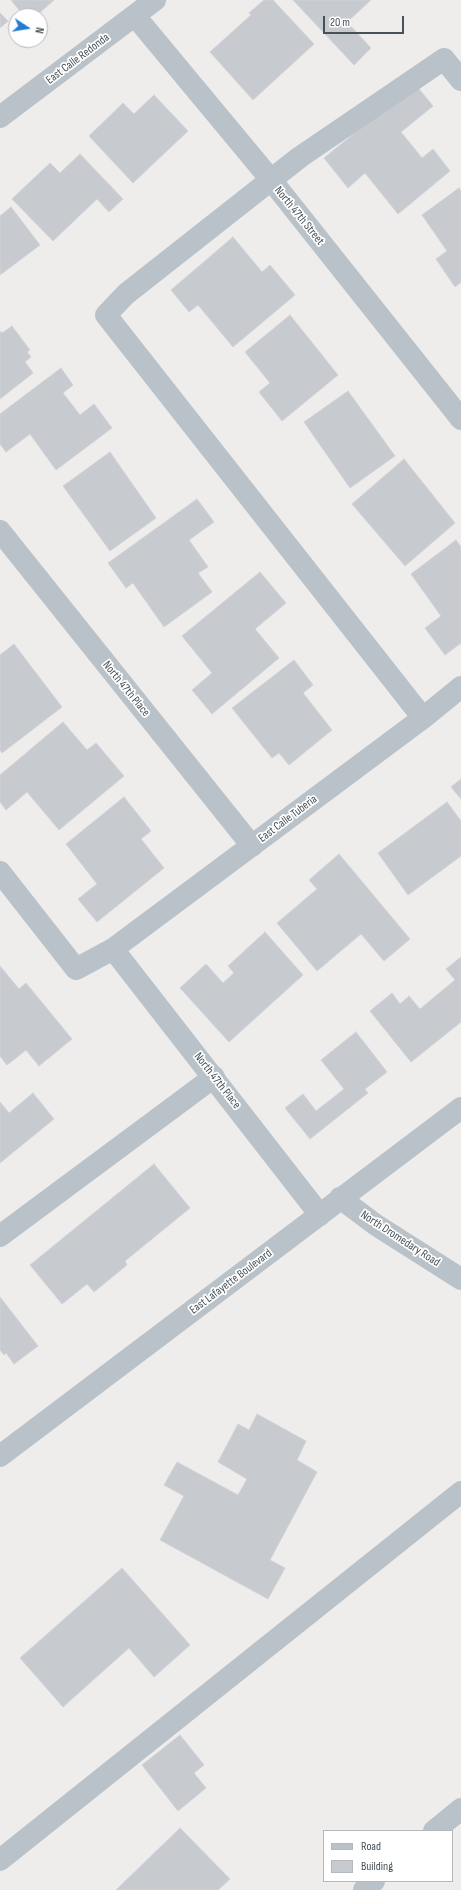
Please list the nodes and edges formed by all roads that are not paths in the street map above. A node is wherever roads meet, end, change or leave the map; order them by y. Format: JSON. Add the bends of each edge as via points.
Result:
{"nodes":[{"id":1,"x":156,"y":0,"type":"edge"},
{"id":2,"x":135,"y":16,"type":"junction"},
{"id":3,"x":461,"y":80,"type":"edge"},
{"id":4,"x":0,"y":117,"type":"edge"},
{"id":5,"x":272,"y":181,"type":"junction"},
{"id":6,"x":461,"y":419,"type":"edge"},
{"id":7,"x":0,"y":531,"type":"edge"},
{"id":8,"x":461,"y":687,"type":"edge"},
{"id":9,"x":423,"y":718,"type":"junction"},
{"id":10,"x":252,"y":846,"type":"junction"},
{"id":11,"x":0,"y":872,"type":"edge"},
{"id":12,"x":113,"y":949,"type":"junction"},
{"id":13,"x":214,"y":1077,"type":"junction"},
{"id":14,"x":461,"y":1108,"type":"edge"},
{"id":15,"x":340,"y":1198,"type":"junction"},
{"id":16,"x":320,"y":1215,"type":"junction"},
{"id":17,"x":0,"y":1236,"type":"edge"},
{"id":18,"x":461,"y":1278,"type":"edge"},
{"id":19,"x":0,"y":1456,"type":"edge"},
{"id":20,"x":461,"y":1492,"type":"edge"},
{"id":21,"x":461,"y":1809,"type":"edge"},
{"id":22,"x":435,"y":1830,"type":"edge"},
{"id":23,"x":0,"y":1860,"type":"edge"},
{"id":24,"x":373,"y":1882,"type":"edge"},
{"id":25,"x":364,"y":1890,"type":"edge"}],
"edges":[{"from":1,"to":2,"type":"street","name":"East Calle Redonda"},
{"from":2,"to":4,"type":"street","name":"East Calle Redonda"},
{"from":2,"to":5,"type":"street","name":"North 47th Street"},
{"from":3,"to":5,"type":"street","via":[[444,59],[300,157]]},
{"from":5,"to":6,"type":"street","name":"North 47th Street"},
{"from":5,"to":9,"type":"street","via":[[126,294],[106,315]]},
{"from":7,"to":10,"type":"street","name":"North 47th Place"},
{"from":8,"to":9,"type":"street","name":"East Calle Tuberia"},
{"from":9,"to":10,"type":"street","name":"East Calle Tuberia"},
{"from":10,"to":12,"type":"street","name":"East Calle Tuberia"},
{"from":11,"to":12,"type":"street","name":"East Calle Tuberia","via":[[76,969]]},
{"from":12,"to":13,"type":"street","name":"North 47th Place"},
{"from":13,"to":16,"type":"street","name":"North 47th Place"},
{"from":13,"to":17,"type":"street"},
{"from":14,"to":15,"type":"street","name":"East Lafayette Boulevard"},
{"from":15,"to":16,"type":"street","name":"East Lafayette Boulevard"},
{"from":15,"to":18,"type":"street","name":"North Dromedary Road","via":[[376,1225]]},
{"from":16,"to":19,"type":"street","name":"East Lafayette Boulevard"},
{"from":20,"to":23,"type":"street"},
{"from":21,"to":22,"type":"street"},
{"from":24,"to":25,"type":"street"}]}
